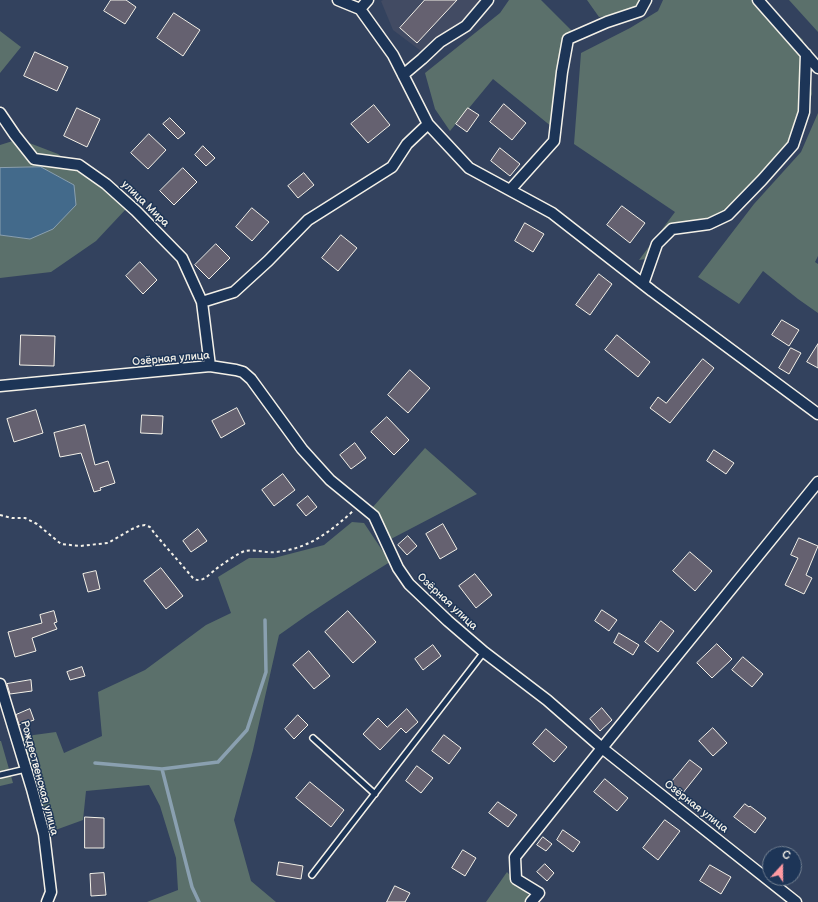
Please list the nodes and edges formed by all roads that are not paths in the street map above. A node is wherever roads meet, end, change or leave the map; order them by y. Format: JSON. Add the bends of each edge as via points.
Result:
{"nodes":[{"id":1,"x":338,"y":0,"type":"edge"},
{"id":2,"x":368,"y":0,"type":"edge"},
{"id":3,"x":488,"y":0,"type":"edge"},
{"id":4,"x":646,"y":0,"type":"edge"},
{"id":5,"x":758,"y":0,"type":"edge"},
{"id":6,"x":360,"y":9,"type":"junction"},
{"id":7,"x":806,"y":54,"type":"junction"},
{"id":8,"x":818,"y":68,"type":"edge"},
{"id":9,"x":403,"y":75,"type":"junction"},
{"id":10,"x":0,"y":113,"type":"edge"},
{"id":11,"x":428,"y":124,"type":"junction"},
{"id":12,"x":510,"y":190,"type":"junction"},
{"id":13,"x":643,"y":284,"type":"junction"},
{"id":14,"x":202,"y":302,"type":"junction"},
{"id":15,"x":210,"y":366,"type":"junction"},
{"id":16,"x":0,"y":386,"type":"edge"},
{"id":17,"x":818,"y":414,"type":"edge"},
{"id":18,"x":818,"y":482,"type":"edge"},
{"id":19,"x":484,"y":652,"type":"junction"},
{"id":20,"x":0,"y":684,"type":"edge"},
{"id":21,"x":313,"y":738,"type":"dead end"},
{"id":22,"x":602,"y":748,"type":"junction"},
{"id":23,"x":26,"y":769,"type":"junction"},
{"id":24,"x":0,"y":775,"type":"edge"},
{"id":25,"x":375,"y":794,"type":"junction"},
{"id":26,"x":312,"y":875,"type":"dead end"},
{"id":27,"x":47,"y":902,"type":"edge"},
{"id":28,"x":531,"y":902,"type":"edge"},
{"id":29,"x":796,"y":902,"type":"edge"}],
"edges":[{"from":1,"to":6,"type":"street"},
{"from":2,"to":6,"type":"street"},
{"from":3,"to":9,"type":"street","via":[[466,26],[440,42]]},
{"from":4,"to":12,"type":"street","via":[[640,11],[568,39],[554,141]]},
{"from":5,"to":7,"type":"street"},
{"from":6,"to":9,"type":"street","via":[[393,55]]},
{"from":7,"to":8,"type":"street"},
{"from":7,"to":13,"type":"street","via":[[804,112],[793,145],[728,215],[709,224],[672,229],[657,244]]},
{"from":9,"to":11,"type":"street"},
{"from":10,"to":14,"type":"street","name":"улица Мира","via":[[34,159],[79,164],[136,211],[182,258]]},
{"from":11,"to":12,"type":"street","via":[[469,168]]},
{"from":11,"to":14,"type":"street","via":[[407,144],[392,167],[308,220],[234,292]]},
{"from":12,"to":13,"type":"street","via":[[552,213]]},
{"from":13,"to":17,"type":"street"},
{"from":14,"to":15,"type":"street","name":"улица Мира"},
{"from":15,"to":16,"type":"street","name":"Озёрная улица"},
{"from":15,"to":19,"type":"street","name":"Озёрная улица","via":[[243,372],[251,379],[302,450],[330,480],[374,516],[398,568],[409,584]]},
{"from":18,"to":22,"type":"street"},
{"from":19,"to":22,"type":"street","name":"Озёрная улица","via":[[547,700]]},
{"from":19,"to":25,"type":"lane"},
{"from":20,"to":23,"type":"street","name":"Рождественская улица"},
{"from":21,"to":25,"type":"lane"},
{"from":22,"to":28,"type":"street","via":[[515,857],[516,879],[538,893]]},
{"from":22,"to":29,"type":"street","name":"Озёрная улица"},
{"from":23,"to":24,"type":"lane"},
{"from":23,"to":27,"type":"street","name":"Рождественская улица","via":[[44,834],[51,892]]},
{"from":25,"to":26,"type":"lane"}]}
